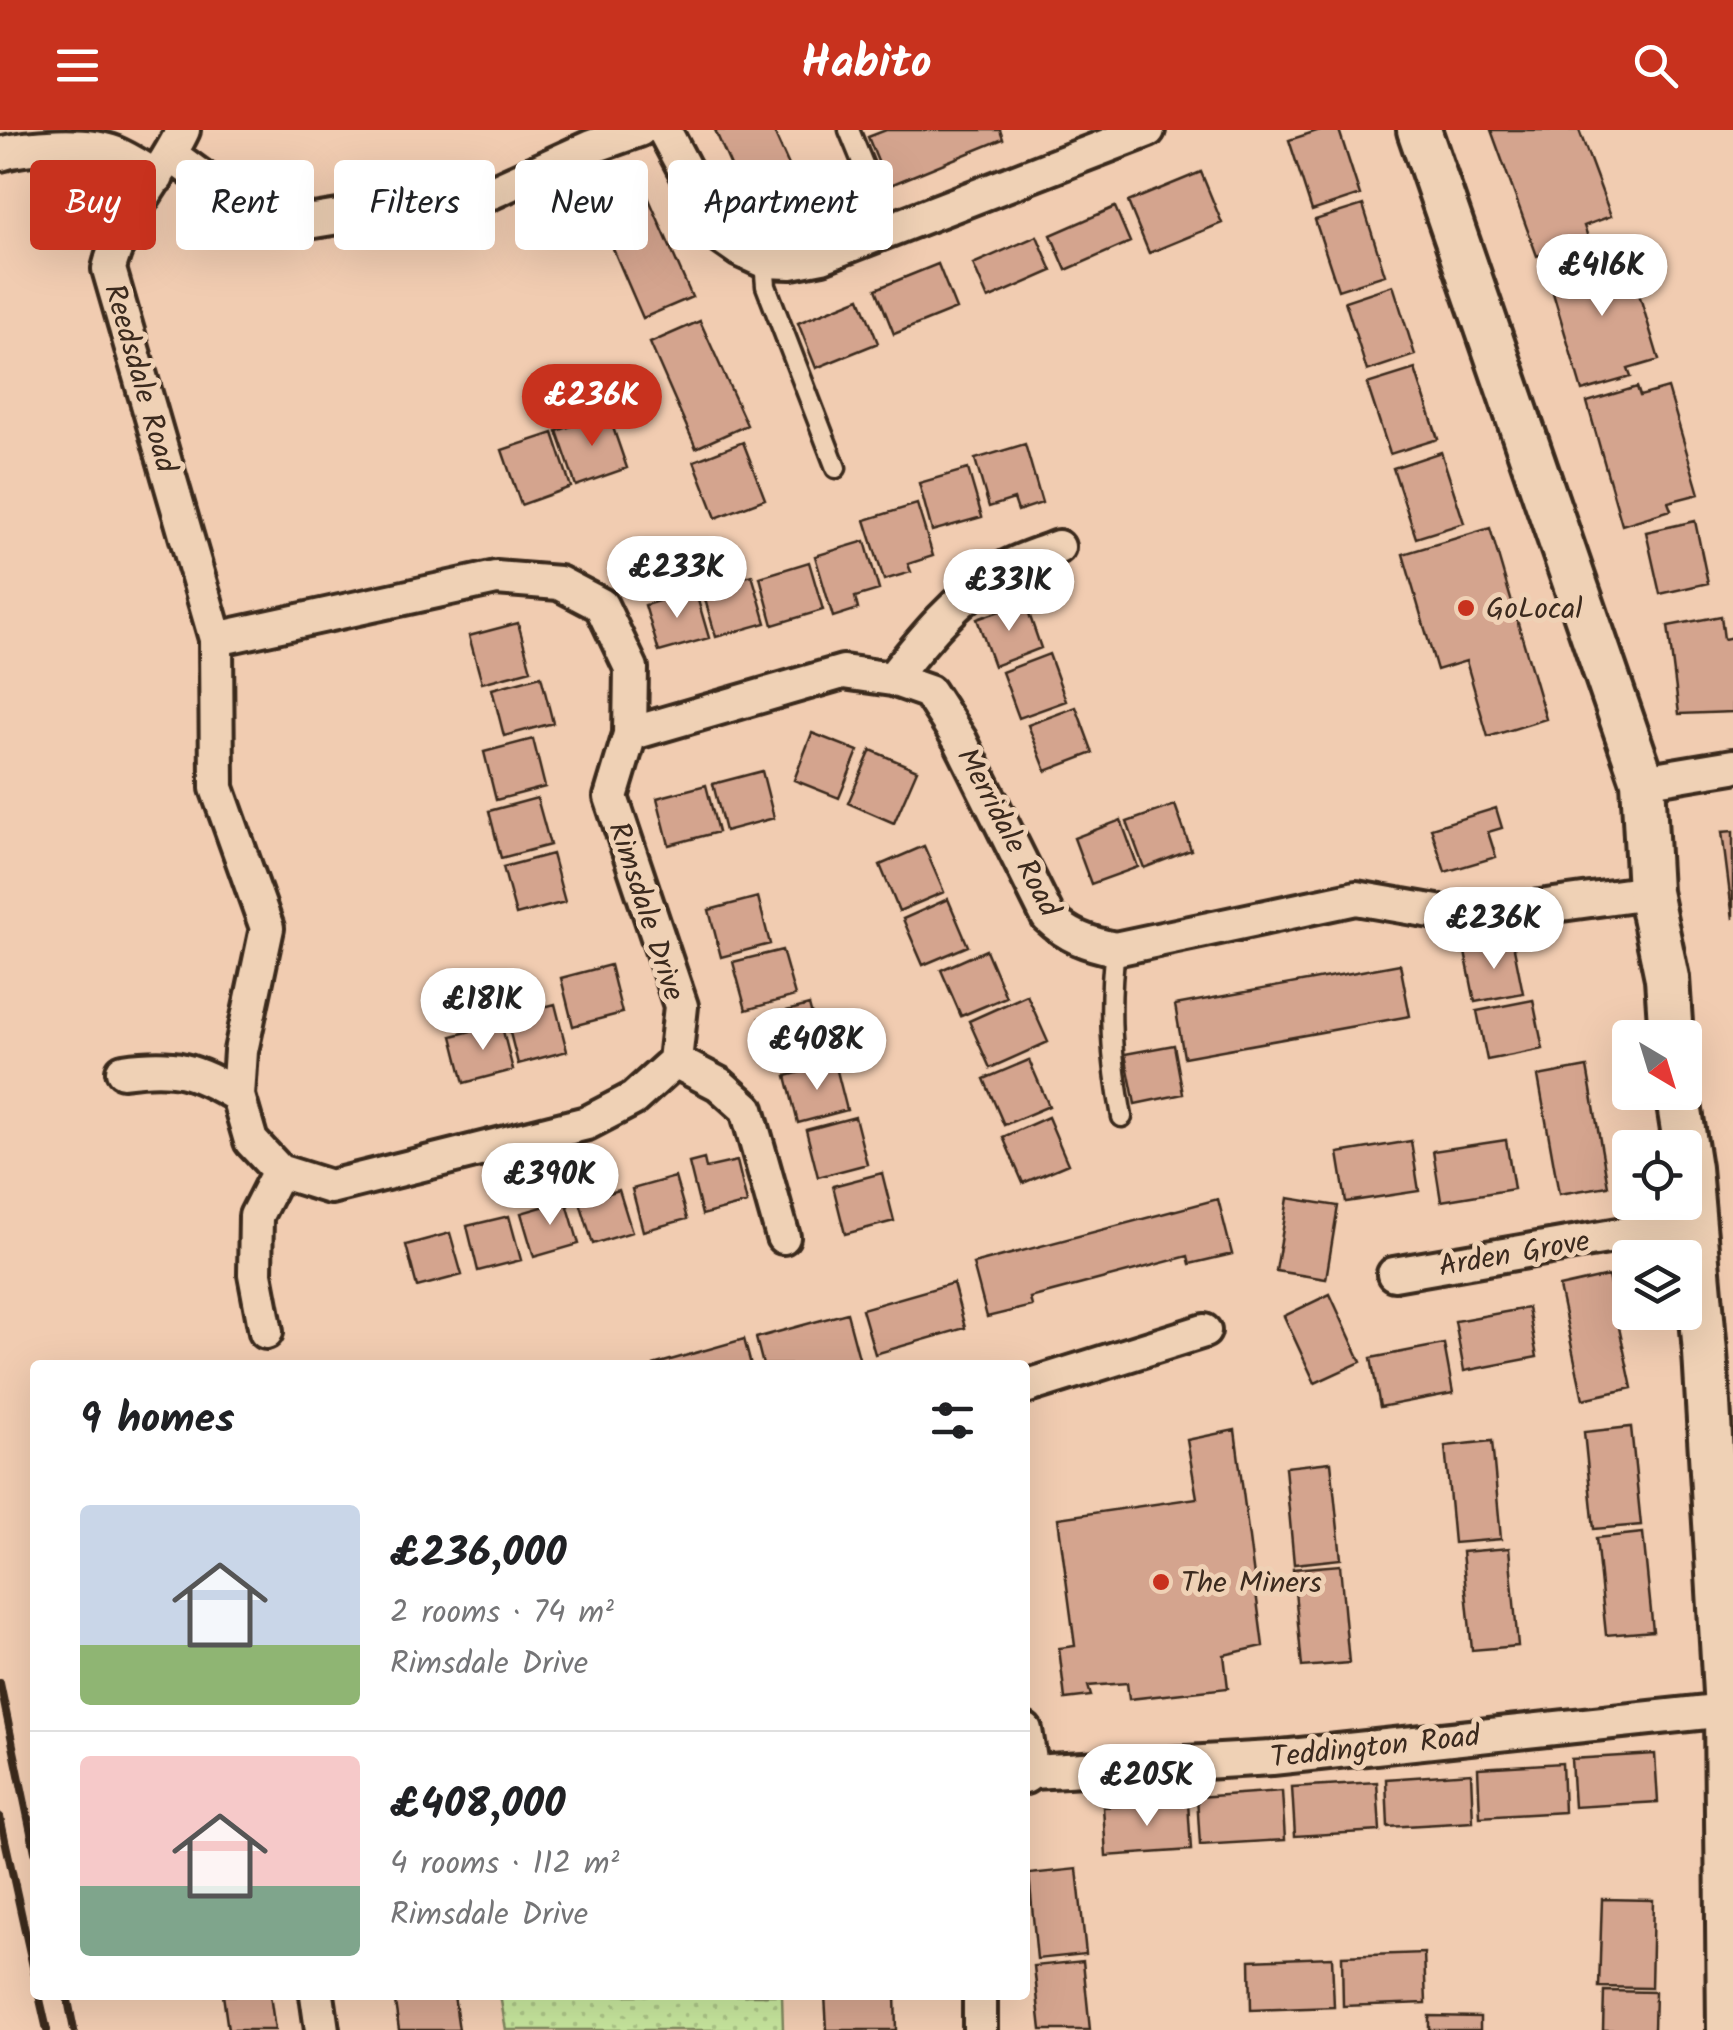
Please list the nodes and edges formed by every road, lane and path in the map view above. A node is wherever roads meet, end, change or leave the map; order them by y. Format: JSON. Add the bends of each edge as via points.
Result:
{"nodes":[{"id":1,"x":639,"y":130,"type":"edge"},
{"id":2,"x":664,"y":130,"type":"edge"},
{"id":3,"x":849,"y":130,"type":"edge"},
{"id":4,"x":1148,"y":130,"type":"edge"},
{"id":5,"x":1419,"y":130,"type":"edge"},
{"id":6,"x":0,"y":154,"type":"edge"},
{"id":7,"x":170,"y":154,"type":"edge"},
{"id":8,"x":861,"y":160,"type":"edge"},
{"id":9,"x":893,"y":229,"type":"edge"},
{"id":10,"x":838,"y":250,"type":"edge"},
{"id":11,"x":764,"y":261,"type":"junction"},
{"id":12,"x":836,"y":468,"type":"dead end"},
{"id":13,"x":1058,"y":547,"type":"dead end"},
{"id":14,"x":216,"y":639,"type":"junction"},
{"id":15,"x":892,"y":679,"type":"junction"},
{"id":16,"x":630,"y":734,"type":"junction"},
{"id":17,"x":1733,"y":766,"type":"edge"},
{"id":18,"x":1643,"y":781,"type":"junction"},
{"id":19,"x":1649,"y":892,"type":"junction"},
{"id":20,"x":1115,"y":949,"type":"junction"},
{"id":21,"x":1670,"y":1020,"type":"edge"},
{"id":22,"x":676,"y":1061,"type":"junction"},
{"id":23,"x":123,"y":1071,"type":"dead end"},
{"id":24,"x":238,"y":1096,"type":"junction"},
{"id":25,"x":1679,"y":1110,"type":"edge"},
{"id":26,"x":1122,"y":1117,"type":"dead end"},
{"id":27,"x":279,"y":1171,"type":"junction"},
{"id":28,"x":1694,"y":1222,"type":"junction"},
{"id":29,"x":783,"y":1237,"type":"dead end"},
{"id":30,"x":1394,"y":1274,"type":"dead end"},
{"id":31,"x":1204,"y":1331,"type":"dead end"},
{"id":32,"x":266,"y":1332,"type":"dead end"},
{"id":33,"x":1030,"y":1385,"type":"edge"},
{"id":34,"x":1726,"y":1710,"type":"junction"},
{"id":35,"x":1030,"y":1774,"type":"edge"},
{"id":36,"x":318,"y":2000,"type":"edge"},
{"id":37,"x":980,"y":2000,"type":"edge"},
{"id":38,"x":322,"y":2030,"type":"edge"},
{"id":39,"x":980,"y":2030,"type":"edge"},
{"id":40,"x":1728,"y":2030,"type":"edge"}],
"edges":[{"from":1,"to":7,"type":"street","via":[[492,192],[314,221],[246,210]]},
{"from":2,"to":11,"type":"street","via":[[720,236]]},
{"from":3,"to":8,"type":"lane"},
{"from":4,"to":9,"type":"street"},
{"from":5,"to":18,"type":"street"},
{"from":6,"to":7,"type":"street","via":[[64,147]]},
{"from":7,"to":14,"type":"street","name":"Reedsdale Road","via":[[115,242],[109,269]]},
{"from":10,"to":11,"type":"street"},
{"from":11,"to":12,"type":"lane","via":[[766,286]]},
{"from":13,"to":15,"type":"street","via":[[1001,570],[960,602]]},
{"from":14,"to":16,"type":"street","name":"Rimsdale Drive","via":[[496,578],[559,582],[601,604],[631,668]]},
{"from":14,"to":24,"type":"street","via":[[218,788],[266,928]]},
{"from":15,"to":16,"type":"street","name":"Merridale Road","via":[[843,672]]},
{"from":15,"to":20,"type":"street","name":"Merridale Road","via":[[930,692],[1048,916],[1082,942]]},
{"from":16,"to":22,"type":"street","name":"Rimsdale Drive","via":[[610,797],[681,1006]]},
{"from":17,"to":18,"type":"street"},
{"from":18,"to":19,"type":"street"},
{"from":19,"to":20,"type":"street","name":"Merridale Road","via":[[1466,917],[1356,898]]},
{"from":19,"to":21,"type":"street"},
{"from":20,"to":26,"type":"lane","via":[[1109,1027]]},
{"from":22,"to":27,"type":"street","via":[[633,1099],[587,1123],[330,1187]]},
{"from":22,"to":29,"type":"street","via":[[720,1084],[747,1109]]},
{"from":23,"to":24,"type":"street","via":[[199,1072]]},
{"from":24,"to":27,"type":"street","via":[[252,1141]]},
{"from":25,"to":28,"type":"street"},
{"from":27,"to":32,"type":"street","via":[[256,1216],[254,1274]]},
{"from":28,"to":30,"type":"street","name":"Arden Grove"},
{"from":28,"to":34,"type":"street"},
{"from":31,"to":33,"type":"street"},
{"from":34,"to":35,"type":"street","name":"Teddington Road","via":[[1272,1758]]},
{"from":34,"to":40,"type":"street"},
{"from":36,"to":38,"type":"street"},
{"from":37,"to":39,"type":"street"}]}
